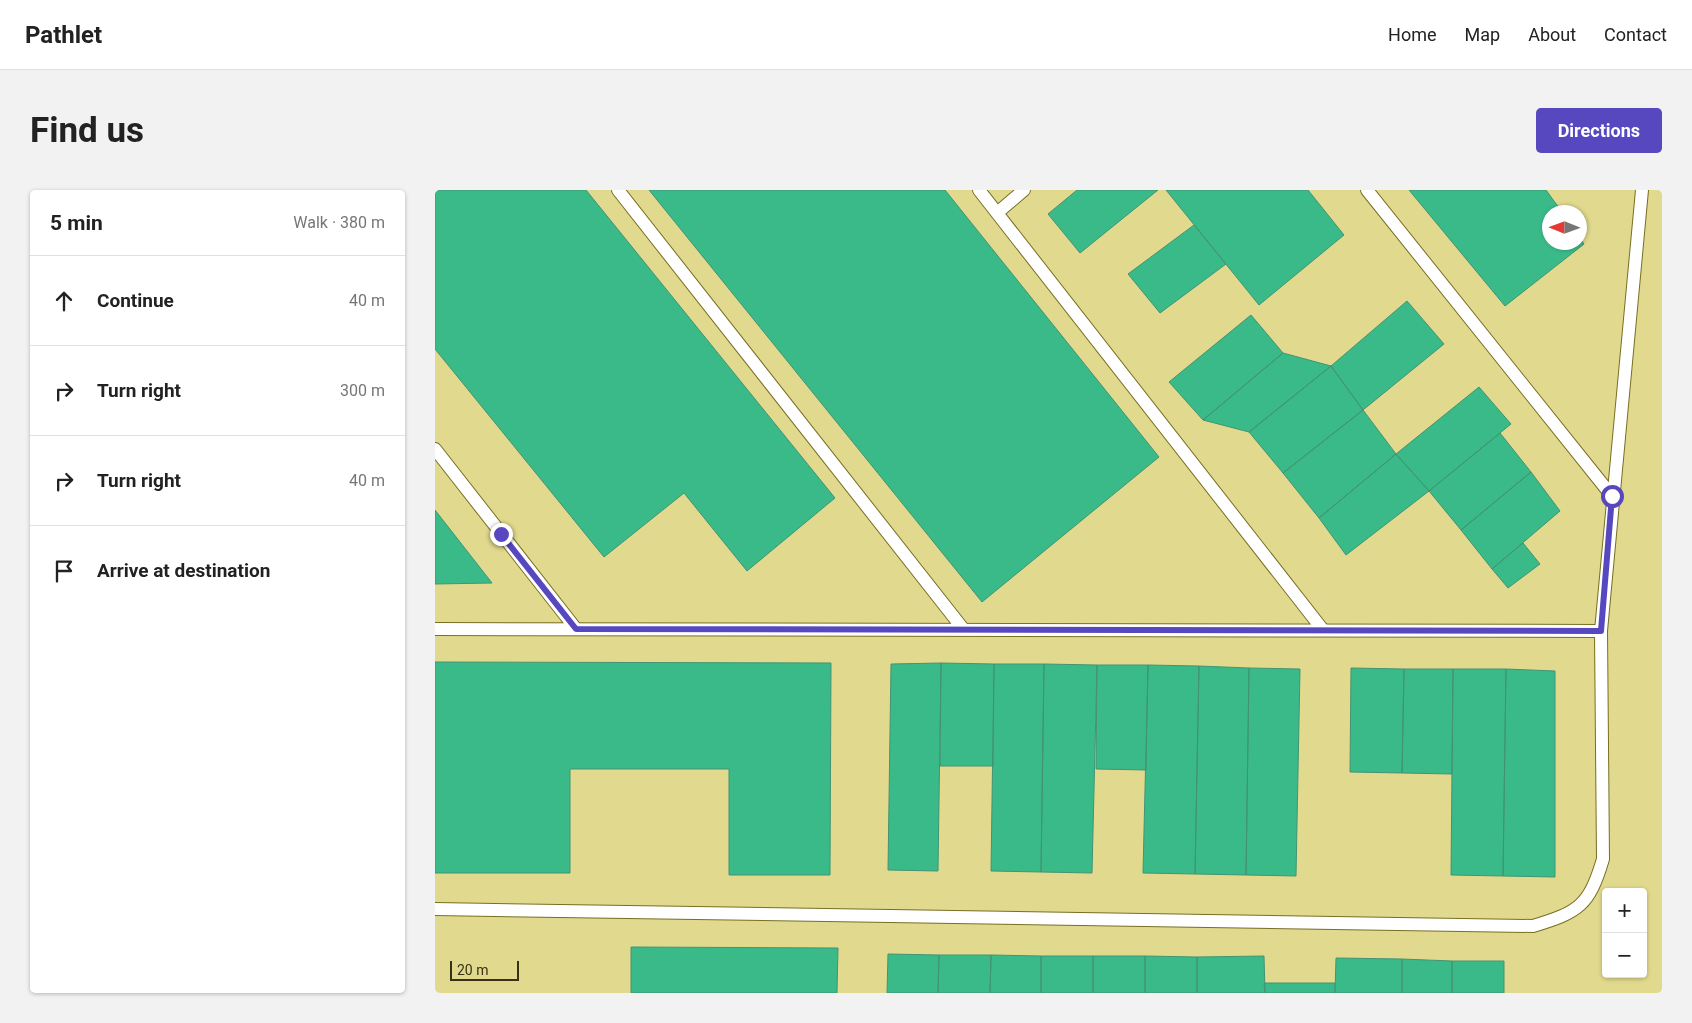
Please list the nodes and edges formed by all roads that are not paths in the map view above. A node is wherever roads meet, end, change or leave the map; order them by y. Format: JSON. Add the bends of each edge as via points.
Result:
{"nodes":[{"id":1,"x":619,"y":190,"type":"edge"},
{"id":2,"x":979,"y":190,"type":"edge"},
{"id":3,"x":1024,"y":190,"type":"edge"},
{"id":4,"x":1367,"y":190,"type":"edge"},
{"id":5,"x":1642,"y":190,"type":"edge"},
{"id":6,"x":997,"y":213,"type":"junction"},
{"id":7,"x":435,"y":448,"type":"edge"},
{"id":8,"x":1612,"y":496,"type":"junction"},
{"id":9,"x":435,"y":629,"type":"edge"},
{"id":10,"x":576,"y":629,"type":"junction"},
{"id":11,"x":964,"y":630,"type":"junction"},
{"id":12,"x":1323,"y":630,"type":"junction"},
{"id":13,"x":1601,"y":631,"type":"junction"},
{"id":14,"x":435,"y":909,"type":"edge"}],
"edges":[{"from":1,"to":11,"type":"lane"},
{"from":2,"to":6,"type":"lane"},
{"from":3,"to":6,"type":"lane"},
{"from":4,"to":8,"type":"lane"},
{"from":5,"to":8,"type":"lane"},
{"from":6,"to":12,"type":"lane"},
{"from":7,"to":10,"type":"lane"},
{"from":8,"to":13,"type":"lane"},
{"from":9,"to":10,"type":"lane"},
{"from":10,"to":11,"type":"lane"},
{"from":11,"to":12,"type":"lane"},
{"from":12,"to":13,"type":"lane"},
{"from":13,"to":14,"type":"lane","via":[[1603,859],[1596,883],[1584,903],[1564,916],[1533,926]]}]}
